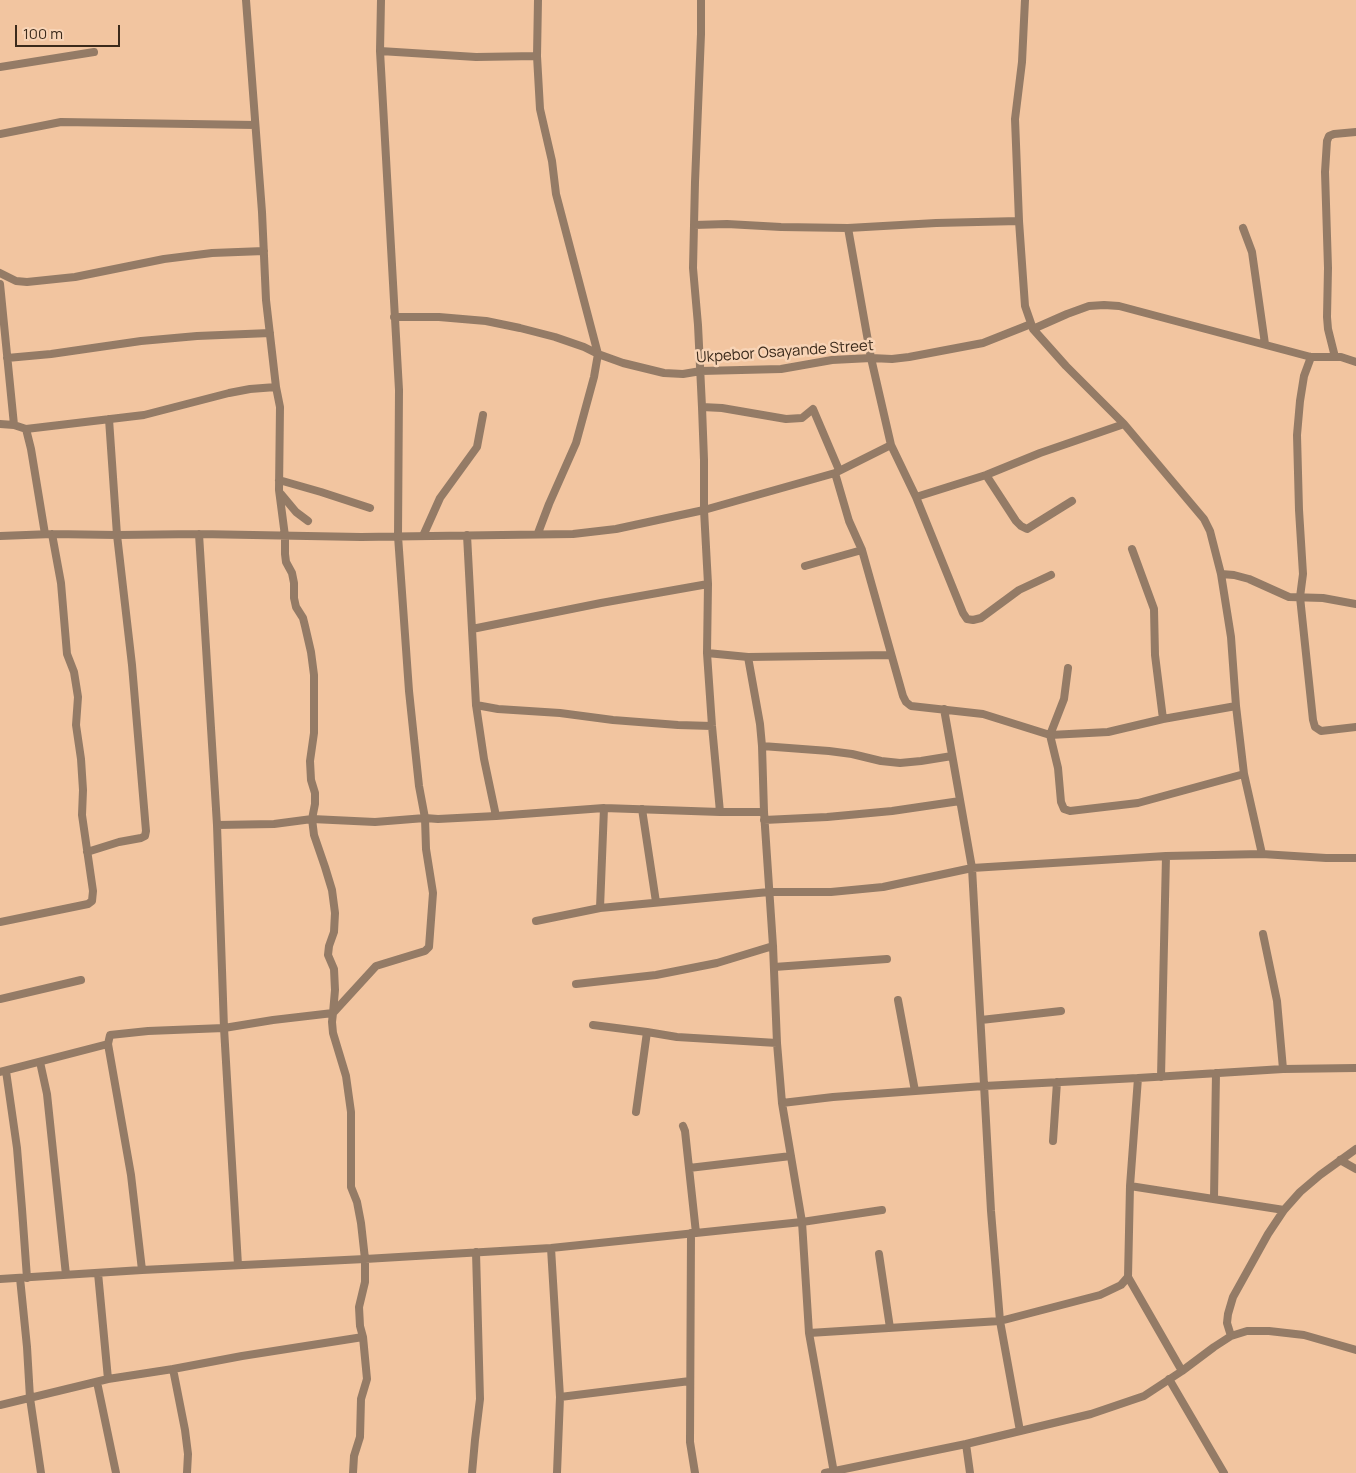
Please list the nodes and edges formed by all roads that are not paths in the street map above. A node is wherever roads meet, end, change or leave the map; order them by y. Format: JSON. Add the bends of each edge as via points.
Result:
{"nodes":[{"id":1,"x":246,"y":0,"type":"edge"},
{"id":2,"x":381,"y":0,"type":"edge"},
{"id":3,"x":538,"y":0,"type":"edge"},
{"id":4,"x":701,"y":0,"type":"edge"},
{"id":5,"x":1025,"y":0,"type":"edge"},
{"id":6,"x":380,"y":51,"type":"junction"},
{"id":7,"x":94,"y":52,"type":"dead end"},
{"id":8,"x":537,"y":56,"type":"junction"},
{"id":9,"x":0,"y":67,"type":"edge"},
{"id":10,"x":255,"y":124,"type":"junction"},
{"id":11,"x":1356,"y":132,"type":"edge"},
{"id":12,"x":0,"y":134,"type":"edge"},
{"id":13,"x":1019,"y":221,"type":"junction"},
{"id":14,"x":694,"y":225,"type":"junction"},
{"id":15,"x":848,"y":228,"type":"junction"},
{"id":16,"x":1243,"y":228,"type":"dead end"},
{"id":17,"x":264,"y":251,"type":"junction"},
{"id":18,"x":0,"y":273,"type":"edge"},
{"id":19,"x":0,"y":284,"type":"edge"},
{"id":20,"x":394,"y":316,"type":"junction"},
{"id":21,"x":1032,"y":326,"type":"junction"},
{"id":22,"x":270,"y":333,"type":"junction"},
{"id":23,"x":1265,"y":344,"type":"junction"},
{"id":24,"x":598,"y":354,"type":"junction"},
{"id":25,"x":1310,"y":357,"type":"junction"},
{"id":26,"x":1335,"y":357,"type":"junction"},
{"id":27,"x":7,"y":358,"type":"junction"},
{"id":28,"x":871,"y":358,"type":"junction"},
{"id":29,"x":1356,"y":362,"type":"edge"},
{"id":30,"x":700,"y":371,"type":"junction"},
{"id":31,"x":276,"y":387,"type":"junction"},
{"id":32,"x":702,"y":407,"type":"junction"},
{"id":33,"x":483,"y":416,"type":"dead end"},
{"id":34,"x":109,"y":419,"type":"junction"},
{"id":35,"x":0,"y":424,"type":"edge"},
{"id":36,"x":1124,"y":424,"type":"junction"},
{"id":37,"x":14,"y":425,"type":"junction"},
{"id":38,"x":26,"y":429,"type":"junction"},
{"id":39,"x":891,"y":445,"type":"junction"},
{"id":40,"x":837,"y":472,"type":"junction"},
{"id":41,"x":986,"y":475,"type":"junction"},
{"id":42,"x":279,"y":480,"type":"junction"},
{"id":43,"x":279,"y":490,"type":"junction"},
{"id":44,"x":916,"y":497,"type":"junction"},
{"id":45,"x":1072,"y":500,"type":"dead end"},
{"id":46,"x":370,"y":508,"type":"dead end"},
{"id":47,"x":704,"y":510,"type":"junction"},
{"id":48,"x":308,"y":521,"type":"dead end"},
{"id":49,"x":538,"y":533,"type":"junction"},
{"id":50,"x":49,"y":534,"type":"junction"},
{"id":51,"x":199,"y":534,"type":"junction"},
{"id":52,"x":117,"y":535,"type":"junction"},
{"id":53,"x":467,"y":535,"type":"junction"},
{"id":54,"x":0,"y":536,"type":"edge"},
{"id":55,"x":285,"y":536,"type":"junction"},
{"id":56,"x":398,"y":536,"type":"junction"},
{"id":57,"x":423,"y":536,"type":"junction"},
{"id":58,"x":1132,"y":549,"type":"dead end"},
{"id":59,"x":862,"y":550,"type":"junction"},
{"id":60,"x":805,"y":566,"type":"dead end"},
{"id":61,"x":1221,"y":574,"type":"junction"},
{"id":62,"x":1051,"y":575,"type":"dead end"},
{"id":63,"x":708,"y":584,"type":"junction"},
{"id":64,"x":1300,"y":597,"type":"junction"},
{"id":65,"x":1356,"y":604,"type":"edge"},
{"id":66,"x":472,"y":629,"type":"junction"},
{"id":67,"x":707,"y":653,"type":"junction"},
{"id":68,"x":891,"y":655,"type":"junction"},
{"id":69,"x":748,"y":657,"type":"junction"},
{"id":70,"x":1068,"y":668,"type":"dead end"},
{"id":71,"x":476,"y":705,"type":"junction"},
{"id":72,"x":1236,"y":706,"type":"junction"},
{"id":73,"x":944,"y":709,"type":"junction"},
{"id":74,"x":1163,"y":719,"type":"junction"},
{"id":75,"x":712,"y":726,"type":"junction"},
{"id":76,"x":1356,"y":727,"type":"edge"},
{"id":77,"x":1050,"y":735,"type":"junction"},
{"id":78,"x":762,"y":746,"type":"junction"},
{"id":79,"x":952,"y":756,"type":"junction"},
{"id":80,"x":1244,"y":774,"type":"junction"},
{"id":81,"x":960,"y":800,"type":"junction"},
{"id":82,"x":604,"y":808,"type":"junction"},
{"id":83,"x":642,"y":809,"type":"junction"},
{"id":84,"x":720,"y":812,"type":"junction"},
{"id":85,"x":496,"y":816,"type":"junction"},
{"id":86,"x":764,"y":816,"type":"junction"},
{"id":87,"x":425,"y":818,"type":"junction"},
{"id":88,"x":312,"y":819,"type":"junction"},
{"id":89,"x":217,"y":825,"type":"junction"},
{"id":90,"x":87,"y":852,"type":"junction"},
{"id":91,"x":1262,"y":854,"type":"junction"},
{"id":92,"x":1166,"y":856,"type":"junction"},
{"id":93,"x":1356,"y":858,"type":"edge"},
{"id":94,"x":972,"y":868,"type":"junction"},
{"id":95,"x":769,"y":892,"type":"junction"},
{"id":96,"x":656,"y":902,"type":"junction"},
{"id":97,"x":600,"y":908,"type":"junction"},
{"id":98,"x":536,"y":921,"type":"dead end"},
{"id":99,"x":0,"y":922,"type":"edge"},
{"id":100,"x":1263,"y":934,"type":"dead end"},
{"id":101,"x":773,"y":946,"type":"junction"},
{"id":102,"x":887,"y":959,"type":"dead end"},
{"id":103,"x":774,"y":968,"type":"junction"},
{"id":104,"x":81,"y":980,"type":"dead end"},
{"id":105,"x":576,"y":984,"type":"dead end"},
{"id":106,"x":0,"y":999,"type":"edge"},
{"id":107,"x":898,"y":1000,"type":"dead end"},
{"id":108,"x":1061,"y":1011,"type":"dead end"},
{"id":109,"x":333,"y":1013,"type":"junction"},
{"id":110,"x":981,"y":1020,"type":"junction"},
{"id":111,"x":593,"y":1025,"type":"dead end"},
{"id":112,"x":224,"y":1028,"type":"junction"},
{"id":113,"x":647,"y":1032,"type":"junction"},
{"id":114,"x":777,"y":1043,"type":"junction"},
{"id":115,"x":108,"y":1044,"type":"junction"},
{"id":116,"x":40,"y":1062,"type":"junction"},
{"id":117,"x":1356,"y":1068,"type":"edge"},
{"id":118,"x":1282,"y":1069,"type":"junction"},
{"id":119,"x":3,"y":1072,"type":"edge"},
{"id":120,"x":1216,"y":1073,"type":"junction"},
{"id":121,"x":1161,"y":1077,"type":"junction"},
{"id":122,"x":1138,"y":1078,"type":"junction"},
{"id":123,"x":1057,"y":1082,"type":"junction"},
{"id":124,"x":984,"y":1086,"type":"junction"},
{"id":125,"x":915,"y":1091,"type":"junction"},
{"id":126,"x":782,"y":1103,"type":"junction"},
{"id":127,"x":636,"y":1112,"type":"dead end"},
{"id":128,"x":683,"y":1126,"type":"dead end"},
{"id":129,"x":1053,"y":1141,"type":"dead end"},
{"id":130,"x":1356,"y":1149,"type":"edge"},
{"id":131,"x":791,"y":1156,"type":"junction"},
{"id":132,"x":1340,"y":1160,"type":"junction"},
{"id":133,"x":689,"y":1168,"type":"junction"},
{"id":134,"x":1356,"y":1169,"type":"edge"},
{"id":135,"x":1130,"y":1186,"type":"junction"},
{"id":136,"x":1214,"y":1198,"type":"junction"},
{"id":137,"x":882,"y":1210,"type":"dead end"},
{"id":138,"x":1284,"y":1210,"type":"junction"},
{"id":139,"x":802,"y":1222,"type":"junction"},
{"id":140,"x":694,"y":1233,"type":"junction"},
{"id":141,"x":551,"y":1248,"type":"junction"},
{"id":142,"x":476,"y":1252,"type":"junction"},
{"id":143,"x":879,"y":1254,"type":"dead end"},
{"id":144,"x":365,"y":1259,"type":"junction"},
{"id":145,"x":238,"y":1265,"type":"junction"},
{"id":146,"x":142,"y":1270,"type":"junction"},
{"id":147,"x":98,"y":1273,"type":"junction"},
{"id":148,"x":66,"y":1275,"type":"junction"},
{"id":149,"x":1128,"y":1277,"type":"junction"},
{"id":150,"x":23,"y":1278,"type":"junction"},
{"id":151,"x":0,"y":1279,"type":"edge"},
{"id":152,"x":1000,"y":1321,"type":"junction"},
{"id":153,"x":890,"y":1328,"type":"junction"},
{"id":154,"x":809,"y":1333,"type":"junction"},
{"id":155,"x":1231,"y":1336,"type":"junction"},
{"id":156,"x":364,"y":1337,"type":"junction"},
{"id":157,"x":1356,"y":1350,"type":"edge"},
{"id":158,"x":173,"y":1369,"type":"junction"},
{"id":159,"x":1182,"y":1371,"type":"junction"},
{"id":160,"x":108,"y":1379,"type":"junction"},
{"id":161,"x":1169,"y":1380,"type":"junction"},
{"id":162,"x":690,"y":1381,"type":"junction"},
{"id":163,"x":97,"y":1382,"type":"junction"},
{"id":164,"x":560,"y":1397,"type":"junction"},
{"id":165,"x":30,"y":1398,"type":"junction"},
{"id":166,"x":0,"y":1405,"type":"edge"},
{"id":167,"x":1020,"y":1431,"type":"junction"},
{"id":168,"x":966,"y":1444,"type":"junction"},
{"id":169,"x":834,"y":1472,"type":"edge"},
{"id":170,"x":41,"y":1473,"type":"edge"},
{"id":171,"x":116,"y":1473,"type":"edge"},
{"id":172,"x":187,"y":1473,"type":"edge"},
{"id":173,"x":353,"y":1473,"type":"edge"},
{"id":174,"x":472,"y":1473,"type":"edge"},
{"id":175,"x":557,"y":1473,"type":"edge"},
{"id":176,"x":695,"y":1473,"type":"edge"},
{"id":177,"x":825,"y":1473,"type":"edge"},
{"id":178,"x":970,"y":1473,"type":"edge"},
{"id":179,"x":1224,"y":1473,"type":"edge"}],
"edges":[{"from":1,"to":10,"type":"street"},
{"from":2,"to":6,"type":"street"},
{"from":3,"to":8,"type":"street"},
{"from":4,"to":14,"type":"street"},
{"from":5,"to":13,"type":"street","via":[[1015,119]]},
{"from":6,"to":8,"type":"street","via":[[476,57]]},
{"from":6,"to":20,"type":"street"},
{"from":7,"to":9,"type":"street"},
{"from":8,"to":24,"type":"street","via":[[540,109],[556,194]]},
{"from":10,"to":12,"type":"street","via":[[60,122]]},
{"from":10,"to":17,"type":"street"},
{"from":11,"to":26,"type":"street","via":[[1334,134],[1327,141],[1327,317]]},
{"from":13,"to":15,"type":"street"},
{"from":13,"to":21,"type":"street","via":[[1025,306]]},
{"from":14,"to":15,"type":"street"},
{"from":14,"to":30,"type":"street","via":[[693,268]]},
{"from":15,"to":28,"type":"street"},
{"from":16,"to":23,"type":"street","via":[[1252,252]]},
{"from":17,"to":18,"type":"street","via":[[164,258],[76,277],[26,282]]},
{"from":17,"to":22,"type":"street"},
{"from":19,"to":27,"type":"street"},
{"from":20,"to":24,"type":"street","name":"Ukpebor Osayande Street","via":[[486,321],[555,337]]},
{"from":20,"to":56,"type":"street","via":[[399,390]]},
{"from":21,"to":23,"type":"street","name":"Ukpebor Osayande Street","via":[[1104,304]]},
{"from":21,"to":28,"type":"street","name":"Ukpebor Osayande Street","via":[[983,343],[909,357]]},
{"from":21,"to":36,"type":"street","via":[[1066,366]]},
{"from":22,"to":27,"type":"street","via":[[187,337]]},
{"from":22,"to":31,"type":"street"},
{"from":23,"to":25,"type":"street","name":"Ukpebor Osayande Street"},
{"from":24,"to":30,"type":"street","name":"Ukpebor Osayande Street","via":[[664,373]]},
{"from":24,"to":49,"type":"street","via":[[576,443]]},
{"from":25,"to":26,"type":"street","name":"Ukpebor Osayande Street"},
{"from":25,"to":64,"type":"street","via":[[1297,435],[1303,574]]},
{"from":26,"to":29,"type":"street","name":"Ukpebor Osayande Street"},
{"from":27,"to":37,"type":"street"},
{"from":28,"to":30,"type":"street","name":"Ukpebor Osayande Street","via":[[832,360],[781,369]]},
{"from":28,"to":39,"type":"street"},
{"from":30,"to":32,"type":"street"},
{"from":31,"to":34,"type":"street","via":[[229,393],[144,415]]},
{"from":31,"to":42,"type":"street","via":[[280,407]]},
{"from":32,"to":40,"type":"street","via":[[786,419],[802,418],[813,410]]},
{"from":32,"to":47,"type":"street"},
{"from":33,"to":57,"type":"street","via":[[477,447],[440,498]]},
{"from":34,"to":38,"type":"street"},
{"from":34,"to":52,"type":"street"},
{"from":35,"to":37,"type":"street"},
{"from":36,"to":41,"type":"street"},
{"from":36,"to":61,"type":"street","via":[[1204,519]]},
{"from":37,"to":38,"type":"street"},
{"from":38,"to":50,"type":"street"},
{"from":39,"to":40,"type":"street"},
{"from":39,"to":44,"type":"street"},
{"from":40,"to":47,"type":"street"},
{"from":40,"to":59,"type":"street","via":[[849,521]]},
{"from":41,"to":44,"type":"street"},
{"from":41,"to":45,"type":"street","via":[[1016,521],[1028,529]]},
{"from":42,"to":43,"type":"street"},
{"from":42,"to":46,"type":"street"},
{"from":43,"to":48,"type":"street","via":[[286,502]]},
{"from":43,"to":55,"type":"street"},
{"from":44,"to":62,"type":"street","via":[[967,619],[981,618],[1019,590]]},
{"from":47,"to":49,"type":"street","via":[[595,532]]},
{"from":47,"to":63,"type":"street"},
{"from":49,"to":53,"type":"street"},
{"from":50,"to":52,"type":"street"},
{"from":50,"to":54,"type":"street"},
{"from":50,"to":90,"type":"street","via":[[61,583],[67,654],[76,686],[76,725]]},
{"from":51,"to":52,"type":"street"},
{"from":51,"to":55,"type":"street"},
{"from":51,"to":89,"type":"street"},
{"from":52,"to":90,"type":"street","via":[[146,831],[141,838]]},
{"from":53,"to":57,"type":"street"},
{"from":53,"to":66,"type":"street"},
{"from":55,"to":56,"type":"street"},
{"from":55,"to":88,"type":"street","via":[[286,562],[292,572],[294,598],[303,618],[314,675],[314,733],[310,761],[315,793]]},
{"from":56,"to":57,"type":"street"},
{"from":56,"to":87,"type":"street","via":[[409,691]]},
{"from":58,"to":74,"type":"street","via":[[1154,609],[1155,655]]},
{"from":59,"to":60,"type":"street"},
{"from":59,"to":68,"type":"street"},
{"from":61,"to":64,"type":"street","via":[[1248,579],[1289,597]]},
{"from":61,"to":72,"type":"street","via":[[1231,637]]},
{"from":63,"to":66,"type":"street"},
{"from":63,"to":67,"type":"street"},
{"from":64,"to":65,"type":"street"},
{"from":64,"to":76,"type":"street","via":[[1316,727],[1328,731]]},
{"from":66,"to":71,"type":"street"},
{"from":67,"to":69,"type":"street"},
{"from":67,"to":75,"type":"street"},
{"from":68,"to":69,"type":"street"},
{"from":68,"to":73,"type":"street","via":[[906,702],[911,706]]},
{"from":69,"to":78,"type":"street"},
{"from":70,"to":77,"type":"street","via":[[1064,699]]},
{"from":71,"to":75,"type":"street","via":[[613,720]]},
{"from":71,"to":85,"type":"street"},
{"from":72,"to":74,"type":"street"},
{"from":72,"to":80,"type":"street"},
{"from":73,"to":77,"type":"street","via":[[983,714]]},
{"from":73,"to":79,"type":"street"},
{"from":74,"to":77,"type":"street","via":[[1108,732]]},
{"from":75,"to":84,"type":"street"},
{"from":77,"to":80,"type":"street","via":[[1058,768],[1061,802],[1064,809],[1070,811],[1138,803]]},
{"from":78,"to":79,"type":"street","via":[[830,751],[881,762],[900,763]]},
{"from":78,"to":86,"type":"street"},
{"from":79,"to":81,"type":"street"},
{"from":80,"to":91,"type":"street"},
{"from":81,"to":86,"type":"street","via":[[827,817]]},
{"from":81,"to":94,"type":"street"},
{"from":82,"to":83,"type":"street"},
{"from":82,"to":85,"type":"street"},
{"from":82,"to":97,"type":"street"},
{"from":83,"to":84,"type":"street"},
{"from":83,"to":96,"type":"street"},
{"from":84,"to":86,"type":"street"},
{"from":85,"to":87,"type":"street"},
{"from":86,"to":95,"type":"street"},
{"from":87,"to":88,"type":"street","via":[[375,822]]},
{"from":87,"to":109,"type":"street","via":[[433,894],[429,948],[425,952],[376,966]]},
{"from":88,"to":89,"type":"street","via":[[274,824]]},
{"from":88,"to":109,"type":"street","via":[[336,913],[334,932],[328,946],[334,969]]},
{"from":89,"to":112,"type":"street"},
{"from":90,"to":99,"type":"street","via":[[92,901]]},
{"from":91,"to":92,"type":"street"},
{"from":91,"to":93,"type":"street"},
{"from":92,"to":94,"type":"street"},
{"from":92,"to":121,"type":"street"},
{"from":94,"to":95,"type":"street","via":[[883,887],[832,892]]},
{"from":94,"to":110,"type":"street"},
{"from":95,"to":96,"type":"street"},
{"from":95,"to":101,"type":"street"},
{"from":96,"to":97,"type":"street"},
{"from":97,"to":98,"type":"street"},
{"from":100,"to":118,"type":"street","via":[[1277,1001]]},
{"from":101,"to":103,"type":"street"},
{"from":101,"to":105,"type":"street","via":[[717,963],[656,975]]},
{"from":102,"to":103,"type":"street"},
{"from":103,"to":114,"type":"street"},
{"from":104,"to":106,"type":"street"},
{"from":107,"to":125,"type":"street"},
{"from":108,"to":110,"type":"street"},
{"from":109,"to":112,"type":"street"},
{"from":109,"to":144,"type":"street","via":[[333,1033],[346,1076],[351,1112],[351,1187],[358,1209]]},
{"from":110,"to":124,"type":"street"},
{"from":111,"to":113,"type":"street"},
{"from":112,"to":115,"type":"street","via":[[110,1035]]},
{"from":112,"to":145,"type":"street"},
{"from":113,"to":114,"type":"street"},
{"from":113,"to":127,"type":"street"},
{"from":114,"to":126,"type":"street"},
{"from":115,"to":116,"type":"street"},
{"from":115,"to":146,"type":"street","via":[[131,1175]]},
{"from":116,"to":119,"type":"street"},
{"from":116,"to":148,"type":"street"},
{"from":117,"to":118,"type":"street"},
{"from":118,"to":120,"type":"street"},
{"from":119,"to":150,"type":"street","via":[[18,1157]]},
{"from":120,"to":121,"type":"street"},
{"from":120,"to":136,"type":"street"},
{"from":121,"to":122,"type":"street"},
{"from":122,"to":123,"type":"street"},
{"from":122,"to":135,"type":"street"},
{"from":123,"to":124,"type":"street"},
{"from":123,"to":129,"type":"street"},
{"from":124,"to":125,"type":"street"},
{"from":124,"to":152,"type":"street"},
{"from":125,"to":126,"type":"street"},
{"from":126,"to":131,"type":"street"},
{"from":128,"to":133,"type":"street"},
{"from":130,"to":132,"type":"street"},
{"from":131,"to":133,"type":"street"},
{"from":131,"to":139,"type":"street"},
{"from":132,"to":134,"type":"street"},
{"from":132,"to":138,"type":"street","via":[[1300,1192]]},
{"from":133,"to":140,"type":"street"},
{"from":135,"to":136,"type":"street"},
{"from":135,"to":149,"type":"street"},
{"from":136,"to":138,"type":"street"},
{"from":137,"to":139,"type":"street"},
{"from":138,"to":155,"type":"street","via":[[1234,1297],[1227,1323]]},
{"from":139,"to":140,"type":"street"},
{"from":139,"to":154,"type":"street"},
{"from":140,"to":141,"type":"street"},
{"from":140,"to":162,"type":"street"},
{"from":141,"to":142,"type":"street"},
{"from":141,"to":164,"type":"street"},
{"from":142,"to":144,"type":"street"},
{"from":142,"to":174,"type":"street","via":[[480,1399]]},
{"from":143,"to":153,"type":"street"},
{"from":144,"to":145,"type":"street"},
{"from":144,"to":156,"type":"street","via":[[365,1282],[359,1307]]},
{"from":145,"to":146,"type":"street"},
{"from":146,"to":147,"type":"street"},
{"from":147,"to":148,"type":"street"},
{"from":147,"to":160,"type":"street"},
{"from":148,"to":150,"type":"street"},
{"from":149,"to":152,"type":"street","via":[[1121,1285],[1100,1295]]},
{"from":149,"to":159,"type":"street"},
{"from":150,"to":151,"type":"street"},
{"from":150,"to":165,"type":"street"},
{"from":152,"to":153,"type":"street"},
{"from":152,"to":167,"type":"street"},
{"from":153,"to":154,"type":"street"},
{"from":154,"to":169,"type":"street"},
{"from":155,"to":157,"type":"street","via":[[1247,1331],[1269,1331],[1304,1335]]},
{"from":155,"to":159,"type":"street"},
{"from":156,"to":158,"type":"street"},
{"from":156,"to":173,"type":"street","via":[[367,1379],[361,1399],[360,1437]]},
{"from":158,"to":160,"type":"street"},
{"from":158,"to":172,"type":"street","via":[[185,1430]]},
{"from":159,"to":161,"type":"street"},
{"from":160,"to":163,"type":"street"},
{"from":161,"to":167,"type":"street","via":[[1144,1396],[1091,1414]]},
{"from":161,"to":179,"type":"street"},
{"from":162,"to":164,"type":"street"},
{"from":162,"to":176,"type":"street","via":[[690,1442]]},
{"from":163,"to":165,"type":"street"},
{"from":163,"to":171,"type":"street"},
{"from":164,"to":175,"type":"street"},
{"from":165,"to":166,"type":"street"},
{"from":165,"to":170,"type":"street"},
{"from":167,"to":168,"type":"street"},
{"from":168,"to":169,"type":"street"},
{"from":168,"to":178,"type":"street"},
{"from":169,"to":177,"type":"street"}]}
